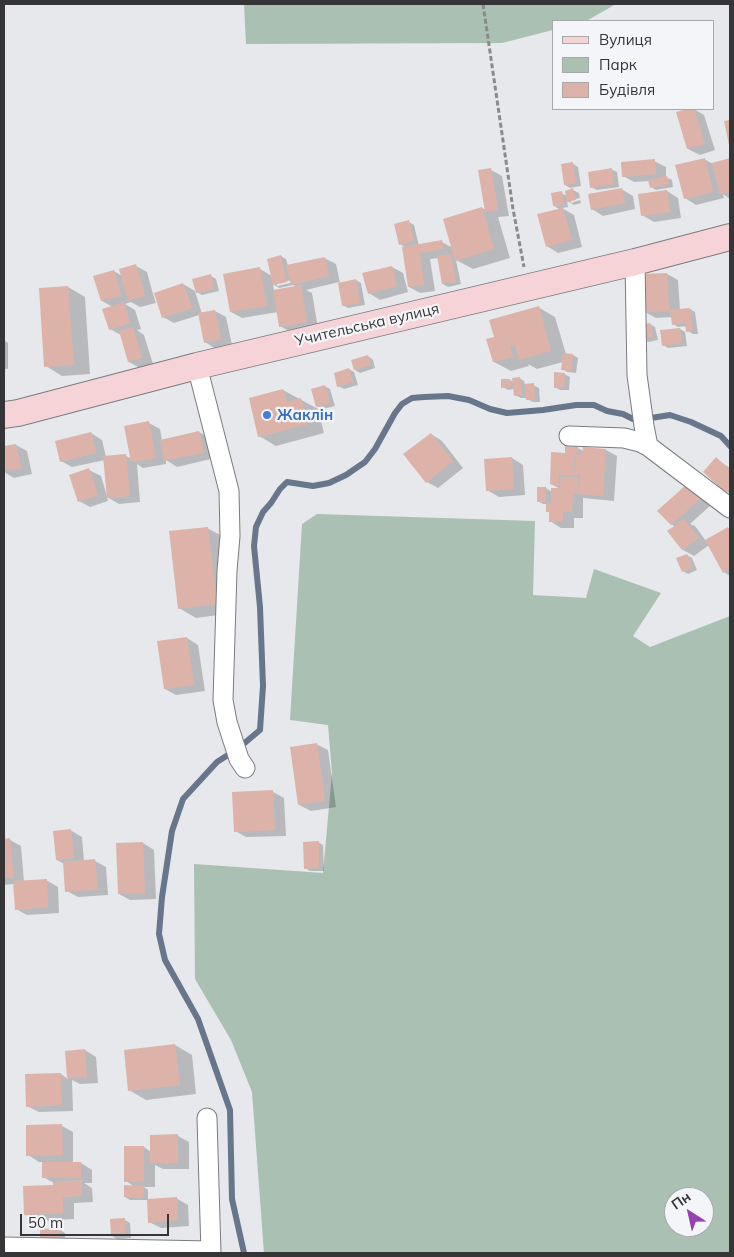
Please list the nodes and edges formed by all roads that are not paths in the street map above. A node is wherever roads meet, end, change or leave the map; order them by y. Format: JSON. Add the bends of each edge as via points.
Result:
{"nodes":[{"id":1,"x":730,"y":237,"type":"edge"},
{"id":2,"x":635,"y":262,"type":"junction"},
{"id":3,"x":198,"y":366,"type":"junction"},
{"id":4,"x":4,"y":415,"type":"edge"},
{"id":5,"x":569,"y":436,"type":"dead end"},
{"id":6,"x":648,"y":446,"type":"junction"},
{"id":7,"x":730,"y":508,"type":"edge"},
{"id":8,"x":245,"y":768,"type":"dead end"},
{"id":9,"x":207,"y":1118,"type":"dead end"},
{"id":10,"x":4,"y":1247,"type":"edge"},
{"id":11,"x":211,"y":1252,"type":"edge"}],
"edges":[{"from":1,"to":2,"type":"main road","name":"Учительська вулиця"},
{"from":2,"to":3,"type":"main road","name":"Учительська вулиця"},
{"from":2,"to":6,"type":"street","via":[[637,375]]},
{"from":3,"to":4,"type":"main road","name":"Учительська вулиця"},
{"from":3,"to":8,"type":"street","via":[[229,491],[223,700],[227,722]]},
{"from":5,"to":6,"type":"street","via":[[624,438]]},
{"from":6,"to":7,"type":"street"},
{"from":9,"to":11,"type":"street"},
{"from":10,"to":11,"type":"street"}]}
